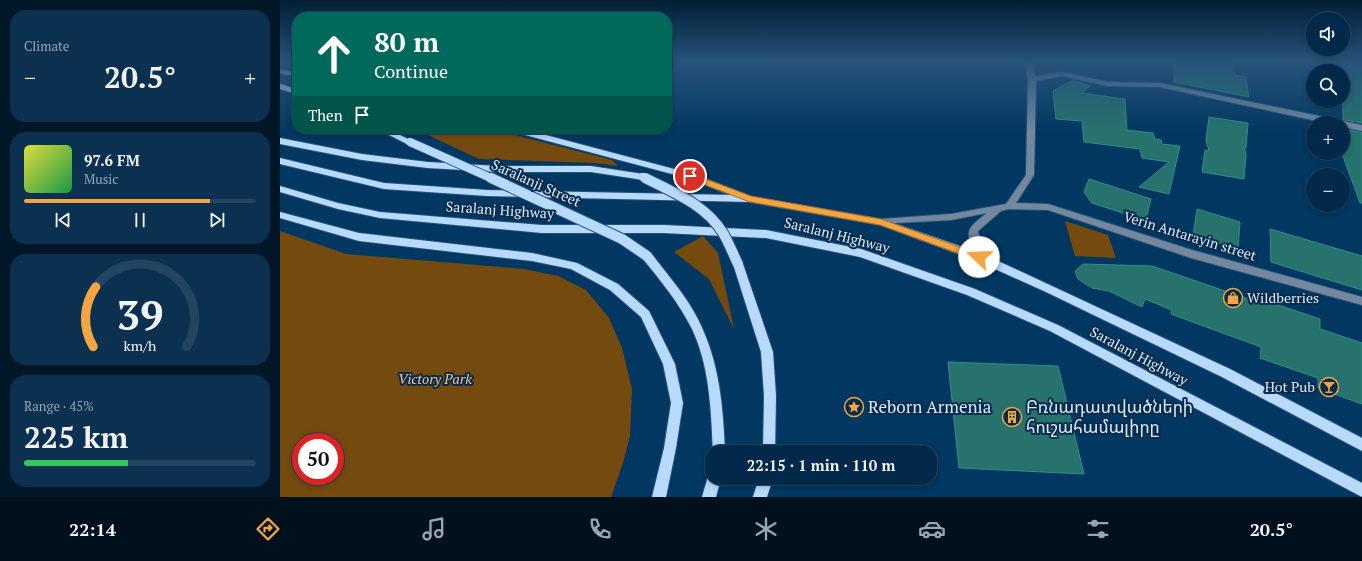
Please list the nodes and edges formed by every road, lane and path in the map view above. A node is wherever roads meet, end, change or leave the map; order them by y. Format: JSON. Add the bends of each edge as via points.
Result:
{"nodes":[{"id":1,"x":1032,"y":85,"type":"edge"},
{"id":2,"x":1161,"y":85,"type":"edge"},
{"id":3,"x":280,"y":86,"type":"edge"},
{"id":4,"x":292,"y":90,"type":"edge"},
{"id":5,"x":1306,"y":116,"type":"edge"},
{"id":6,"x":1350,"y":125,"type":"edge"},
{"id":7,"x":1362,"y":128,"type":"edge"},
{"id":8,"x":392,"y":134,"type":"edge"},
{"id":9,"x":532,"y":134,"type":"edge"},
{"id":10,"x":280,"y":141,"type":"edge"},
{"id":11,"x":280,"y":161,"type":"edge"},
{"id":12,"x":280,"y":190,"type":"edge"},
{"id":13,"x":750,"y":199,"type":"junction"},
{"id":14,"x":1009,"y":206,"type":"junction"},
{"id":15,"x":998,"y":210,"type":"junction"},
{"id":16,"x":280,"y":215,"type":"edge"},
{"id":17,"x":881,"y":222,"type":"junction"},
{"id":18,"x":979,"y":257,"type":"junction"},
{"id":19,"x":1362,"y":301,"type":"edge"},
{"id":20,"x":719,"y":445,"type":"edge"},
{"id":21,"x":769,"y":445,"type":"edge"},
{"id":22,"x":1362,"y":445,"type":"edge"},
{"id":23,"x":712,"y":485,"type":"edge"},
{"id":24,"x":764,"y":485,"type":"edge"},
{"id":25,"x":1362,"y":490,"type":"edge"},
{"id":26,"x":659,"y":497,"type":"edge"},
{"id":27,"x":709,"y":497,"type":"edge"},
{"id":28,"x":760,"y":497,"type":"edge"}],
"edges":[{"from":1,"to":14,"type":"street","via":[[1030,175]]},
{"from":2,"to":5,"type":"street"},
{"from":3,"to":4,"type":"main road"},
{"from":6,"to":7,"type":"street"},
{"from":8,"to":20,"type":"main road","name":"Saralanji Street","bridge":true,"via":[[569,213],[622,239],[647,256],[690,313],[710,358],[718,406]]},
{"from":9,"to":13,"type":"main road","via":[[690,176]]},
{"from":10,"to":21,"type":"main road","bridge":true,"via":[[362,157],[428,165],[591,170],[643,177],[687,198],[705,212],[720,229],[738,264],[767,352]]},
{"from":11,"to":13,"type":"main road","name":"Saralanj Highway","via":[[384,186],[487,193]]},
{"from":12,"to":25,"type":"main road","name":"Saralanj Highway","via":[[380,215],[542,229],[664,229],[766,234],[862,253],[952,284],[1054,328]]},
{"from":13,"to":17,"type":"main road","name":"Saralanj Highway"},
{"from":14,"to":15,"type":"street"},
{"from":14,"to":19,"type":"street","name":"Verin Antarayin street","via":[[1048,207],[1191,254]]},
{"from":15,"to":17,"type":"street","via":[[983,210],[951,217]]},
{"from":15,"to":18,"type":"street","via":[[974,228],[971,235]]},
{"from":16,"to":26,"type":"main road","via":[[359,237],[532,258],[573,266],[614,287],[645,314],[669,364],[676,403],[670,448]]},
{"from":17,"to":18,"type":"main road","name":"Saralanj Highway"},
{"from":18,"to":22,"type":"main road","name":"Saralanj Highway","via":[[1226,373]]},
{"from":23,"to":27,"type":"main road"},
{"from":24,"to":28,"type":"main road"}]}
